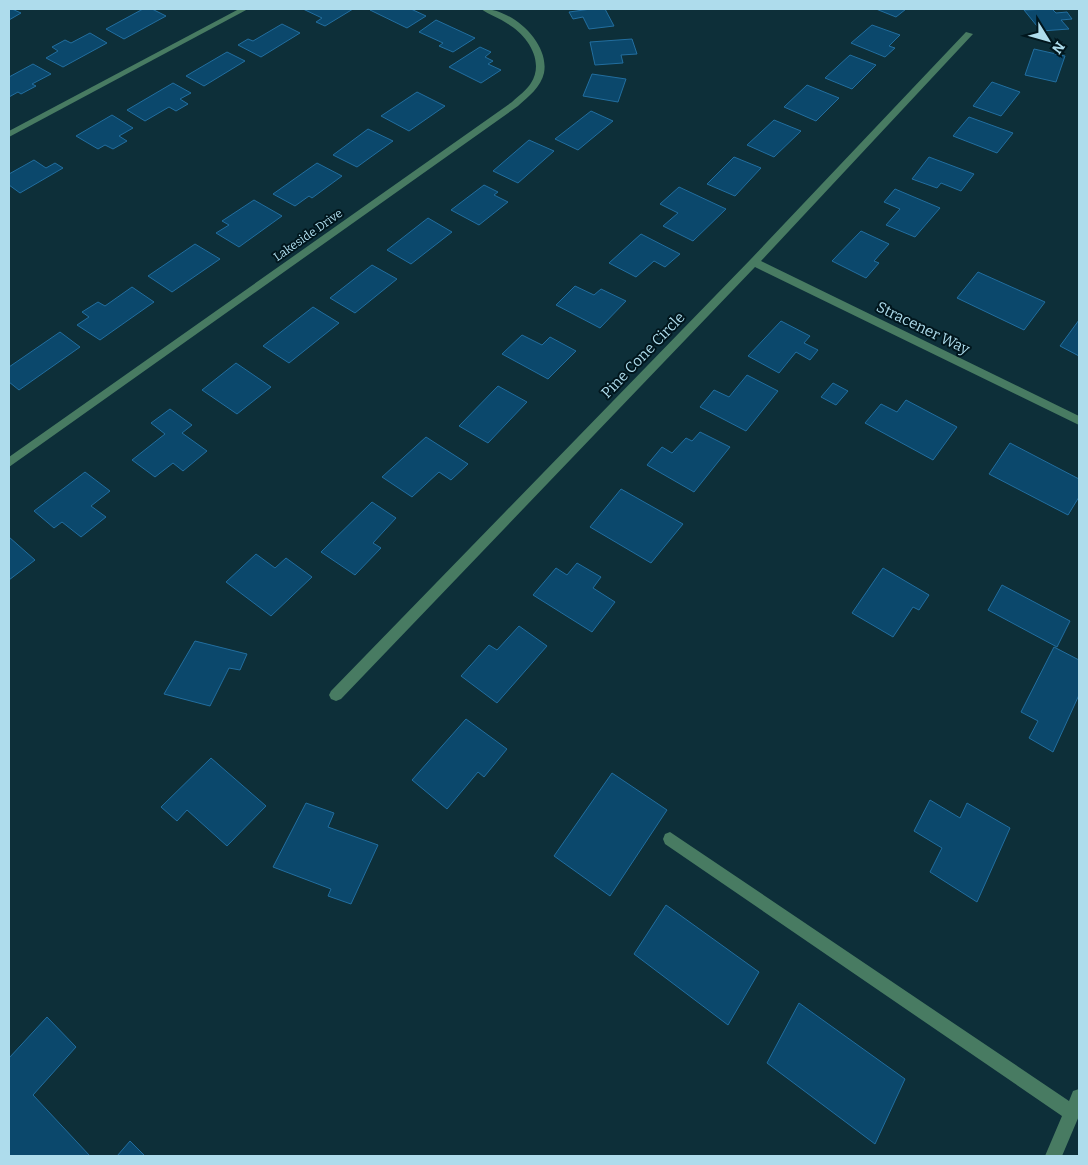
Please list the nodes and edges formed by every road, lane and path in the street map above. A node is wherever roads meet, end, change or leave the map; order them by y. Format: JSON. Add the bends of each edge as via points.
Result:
{"nodes":[{"id":1,"x":244,"y":9,"type":"edge"},
{"id":2,"x":485,"y":9,"type":"edge"},
{"id":3,"x":969,"y":34,"type":"dead end"},
{"id":4,"x":9,"y":134,"type":"edge"},
{"id":5,"x":754,"y":262,"type":"junction"},
{"id":6,"x":1079,"y":421,"type":"edge"},
{"id":7,"x":9,"y":463,"type":"edge"},
{"id":8,"x":336,"y":694,"type":"dead end"},
{"id":9,"x":670,"y":839,"type":"dead end"},
{"id":10,"x":1079,"y":1096,"type":"edge"},
{"id":11,"x":1072,"y":1113,"type":"junction"},
{"id":12,"x":1054,"y":1156,"type":"edge"}],
"edges":[{"from":1,"to":4,"type":"street"},
{"from":2,"to":7,"type":"street","name":"Lakeside Drive","via":[[516,25],[534,43],[540,70],[533,86],[498,115]]},
{"from":3,"to":5,"type":"street","name":"Pine Cone Circle"},
{"from":5,"to":6,"type":"street","name":"Stracener Way"},
{"from":5,"to":8,"type":"street","name":"Pine Cone Circle"},
{"from":9,"to":11,"type":"street"},
{"from":10,"to":11,"type":"street"},
{"from":11,"to":12,"type":"street"}]}
